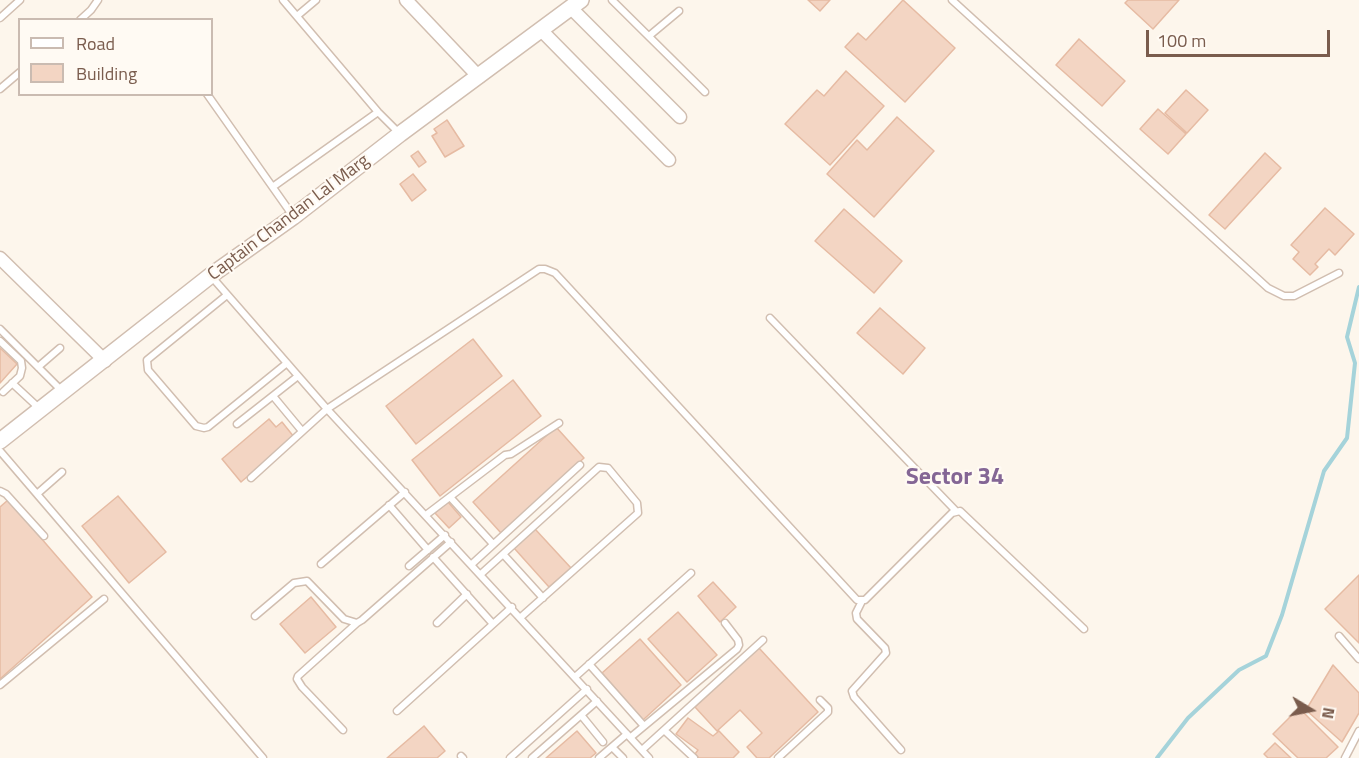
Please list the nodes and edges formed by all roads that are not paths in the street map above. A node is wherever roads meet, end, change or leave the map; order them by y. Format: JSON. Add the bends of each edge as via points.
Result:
{"nodes":[{"id":1,"x":20,"y":0,"type":"edge"},
{"id":2,"x":98,"y":0,"type":"edge"},
{"id":3,"x":283,"y":0,"type":"edge"},
{"id":4,"x":316,"y":0,"type":"edge"},
{"id":5,"x":406,"y":0,"type":"edge"},
{"id":6,"x":612,"y":0,"type":"edge"},
{"id":7,"x":952,"y":0,"type":"edge"},
{"id":8,"x":576,"y":4,"type":"edge"},
{"id":9,"x":679,"y":11,"type":"dead end"},
{"id":10,"x":297,"y":16,"type":"junction"},
{"id":11,"x":0,"y":18,"type":"edge"},
{"id":12,"x":82,"y":18,"type":"edge"},
{"id":13,"x":541,"y":30,"type":"junction"},
{"id":14,"x":649,"y":36,"type":"junction"},
{"id":15,"x":18,"y":74,"type":"edge"},
{"id":16,"x":479,"y":77,"type":"junction"},
{"id":17,"x":0,"y":89,"type":"edge"},
{"id":18,"x":705,"y":92,"type":"dead end"},
{"id":19,"x":208,"y":96,"type":"edge"},
{"id":20,"x":378,"y":112,"type":"junction"},
{"id":21,"x":680,"y":117,"type":"dead end"},
{"id":22,"x":400,"y":134,"type":"junction"},
{"id":23,"x":669,"y":160,"type":"dead end"},
{"id":24,"x":274,"y":186,"type":"junction"},
{"id":25,"x":293,"y":217,"type":"junction"},
{"id":26,"x":0,"y":258,"type":"edge"},
{"id":27,"x":1339,"y":273,"type":"dead end"},
{"id":28,"x":210,"y":276,"type":"junction"},
{"id":29,"x":227,"y":295,"type":"junction"},
{"id":30,"x":770,"y":318,"type":"dead end"},
{"id":31,"x":0,"y":329,"type":"edge"},
{"id":32,"x":0,"y":340,"type":"edge"},
{"id":33,"x":60,"y":348,"type":"dead end"},
{"id":34,"x":105,"y":361,"type":"junction"},
{"id":35,"x":287,"y":363,"type":"junction"},
{"id":36,"x":38,"y":367,"type":"junction"},
{"id":37,"x":298,"y":376,"type":"junction"},
{"id":38,"x":12,"y":383,"type":"junction"},
{"id":39,"x":3,"y":392,"type":"dead end"},
{"id":40,"x":63,"y":392,"type":"junction"},
{"id":41,"x":273,"y":396,"type":"junction"},
{"id":42,"x":327,"y":409,"type":"junction"},
{"id":43,"x":41,"y":410,"type":"junction"},
{"id":44,"x":559,"y":423,"type":"dead end"},
{"id":45,"x":237,"y":424,"type":"dead end"},
{"id":46,"x":302,"y":431,"type":"junction"},
{"id":47,"x":0,"y":441,"type":"edge"},
{"id":48,"x":0,"y":451,"type":"edge"},
{"id":49,"x":580,"y":465,"type":"dead end"},
{"id":50,"x":62,"y":472,"type":"dead end"},
{"id":51,"x":251,"y":478,"type":"dead end"},
{"id":52,"x":0,"y":491,"type":"edge"},
{"id":53,"x":405,"y":492,"type":"junction"},
{"id":54,"x":37,"y":494,"type":"junction"},
{"id":55,"x":450,"y":497,"type":"junction"},
{"id":56,"x":389,"y":506,"type":"junction"},
{"id":57,"x":956,"y":511,"type":"junction"},
{"id":58,"x":426,"y":515,"type":"junction"},
{"id":59,"x":445,"y":535,"type":"junction"},
{"id":60,"x":44,"y":536,"type":"dead end"},
{"id":61,"x":451,"y":542,"type":"junction"},
{"id":62,"x":493,"y":544,"type":"junction"},
{"id":63,"x":428,"y":550,"type":"junction"},
{"id":64,"x":503,"y":554,"type":"junction"},
{"id":65,"x":433,"y":557,"type":"junction"},
{"id":66,"x":321,"y":564,"type":"dead end"},
{"id":67,"x":472,"y":564,"type":"junction"},
{"id":68,"x":409,"y":566,"type":"dead end"},
{"id":69,"x":691,"y":573,"type":"dead end"},
{"id":70,"x":481,"y":574,"type":"junction"},
{"id":71,"x":467,"y":594,"type":"junction"},
{"id":72,"x":543,"y":598,"type":"junction"},
{"id":73,"x":104,"y":599,"type":"dead end"},
{"id":74,"x":862,"y":601,"type":"junction"},
{"id":75,"x":512,"y":607,"type":"junction"},
{"id":76,"x":255,"y":616,"type":"dead end"},
{"id":77,"x":521,"y":617,"type":"junction"},
{"id":78,"x":357,"y":623,"type":"junction"},
{"id":79,"x":436,"y":623,"type":"dead end"},
{"id":80,"x":725,"y":623,"type":"dead end"},
{"id":81,"x":493,"y":624,"type":"junction"},
{"id":82,"x":1084,"y":629,"type":"dead end"},
{"id":83,"x":1339,"y":636,"type":"dead end"},
{"id":84,"x":763,"y":640,"type":"dead end"},
{"id":85,"x":1359,"y":658,"type":"edge"},
{"id":86,"x":589,"y":664,"type":"junction"},
{"id":87,"x":575,"y":677,"type":"junction"},
{"id":88,"x":0,"y":686,"type":"edge"},
{"id":89,"x":586,"y":689,"type":"junction"},
{"id":90,"x":820,"y":700,"type":"dead end"},
{"id":91,"x":597,"y":701,"type":"junction"},
{"id":92,"x":397,"y":711,"type":"dead end"},
{"id":93,"x":581,"y":715,"type":"junction"},
{"id":94,"x":644,"y":726,"type":"junction"},
{"id":95,"x":343,"y":730,"type":"dead end"},
{"id":96,"x":664,"y":730,"type":"junction"},
{"id":97,"x":1359,"y":731,"type":"edge"},
{"id":98,"x":629,"y":736,"type":"junction"},
{"id":99,"x":603,"y":742,"type":"dead end"},
{"id":100,"x":612,"y":747,"type":"junction"},
{"id":101,"x":642,"y":750,"type":"junction"},
{"id":102,"x":901,"y":750,"type":"dead end"},
{"id":103,"x":263,"y":758,"type":"edge"},
{"id":104,"x":510,"y":758,"type":"edge"},
{"id":105,"x":531,"y":758,"type":"edge"},
{"id":106,"x":599,"y":758,"type":"edge"},
{"id":107,"x":623,"y":758,"type":"edge"},
{"id":108,"x":649,"y":758,"type":"edge"},
{"id":109,"x":694,"y":758,"type":"edge"},
{"id":110,"x":778,"y":758,"type":"edge"},
{"id":111,"x":1345,"y":758,"type":"edge"}],
"edges":[{"from":1,"to":11,"type":"lane"},
{"from":2,"to":12,"type":"lane"},
{"from":3,"to":10,"type":"lane"},
{"from":4,"to":10,"type":"lane"},
{"from":5,"to":16,"type":"street"},
{"from":6,"to":14,"type":"lane"},
{"from":7,"to":27,"type":"lane","via":[[1268,288],[1294,296]]},
{"from":8,"to":13,"type":"street","name":"Captain Chandan Lal Marg"},
{"from":8,"to":21,"type":"street"},
{"from":9,"to":14,"type":"lane"},
{"from":10,"to":20,"type":"lane"},
{"from":13,"to":16,"type":"street","name":"Captain Chandan Lal Marg"},
{"from":13,"to":23,"type":"street"},
{"from":14,"to":18,"type":"lane"},
{"from":15,"to":17,"type":"lane"},
{"from":16,"to":22,"type":"street","name":"Captain Chandan Lal Marg"},
{"from":19,"to":24,"type":"lane"},
{"from":20,"to":22,"type":"lane"},
{"from":20,"to":24,"type":"lane"},
{"from":22,"to":25,"type":"street","name":"Captain Chandan Lal Marg"},
{"from":24,"to":25,"type":"lane"},
{"from":25,"to":28,"type":"street","name":"Captain Chandan Lal Marg"},
{"from":26,"to":34,"type":"street"},
{"from":28,"to":29,"type":"lane"},
{"from":28,"to":34,"type":"street","name":"Captain Chandan Lal Marg"},
{"from":29,"to":35,"type":"lane"},
{"from":29,"to":35,"type":"lane","via":[[147,360],[148,370],[196,426],[208,427]]},
{"from":30,"to":57,"type":"lane"},
{"from":31,"to":36,"type":"lane"},
{"from":32,"to":38,"type":"lane","via":[[21,362],[20,375]]},
{"from":33,"to":36,"type":"lane"},
{"from":34,"to":40,"type":"street","name":"Captain Chandan Lal Marg"},
{"from":35,"to":37,"type":"lane"},
{"from":36,"to":40,"type":"lane"},
{"from":37,"to":41,"type":"lane"},
{"from":37,"to":42,"type":"lane"},
{"from":38,"to":39,"type":"lane"},
{"from":38,"to":43,"type":"lane"},
{"from":40,"to":43,"type":"street","name":"Captain Chandan Lal Marg"},
{"from":41,"to":45,"type":"lane"},
{"from":41,"to":46,"type":"lane"},
{"from":42,"to":46,"type":"lane"},
{"from":42,"to":53,"type":"lane"},
{"from":42,"to":74,"type":"lane","via":[[538,269],[550,270],[851,596]]},
{"from":43,"to":47,"type":"street","name":"Captain Chandan Lal Marg"},
{"from":44,"to":55,"type":"lane","via":[[505,455]]},
{"from":46,"to":51,"type":"lane"},
{"from":48,"to":54,"type":"lane"},
{"from":49,"to":62,"type":"lane"},
{"from":50,"to":54,"type":"lane"},
{"from":52,"to":60,"type":"lane"},
{"from":53,"to":56,"type":"lane"},
{"from":53,"to":58,"type":"lane"},
{"from":54,"to":103,"type":"lane"},
{"from":55,"to":58,"type":"lane"},
{"from":55,"to":62,"type":"lane"},
{"from":56,"to":63,"type":"lane"},
{"from":56,"to":66,"type":"lane"},
{"from":57,"to":74,"type":"lane"},
{"from":57,"to":82,"type":"lane","via":[[965,514]]},
{"from":58,"to":59,"type":"lane"},
{"from":59,"to":61,"type":"lane"},
{"from":59,"to":63,"type":"lane"},
{"from":61,"to":65,"type":"lane"},
{"from":61,"to":67,"type":"lane"},
{"from":62,"to":67,"type":"lane"},
{"from":63,"to":68,"type":"lane"},
{"from":64,"to":70,"type":"lane"},
{"from":64,"to":72,"type":"lane"},
{"from":64,"to":72,"type":"lane","via":[[599,467],[608,468],[638,504],[638,513]]},
{"from":65,"to":71,"type":"lane"},
{"from":65,"to":78,"type":"lane"},
{"from":67,"to":70,"type":"lane"},
{"from":69,"to":86,"type":"lane"},
{"from":70,"to":75,"type":"lane"},
{"from":71,"to":79,"type":"lane"},
{"from":71,"to":81,"type":"lane"},
{"from":72,"to":77,"type":"lane"},
{"from":73,"to":88,"type":"lane"},
{"from":74,"to":102,"type":"lane","via":[[857,619],[886,653],[852,692]]},
{"from":75,"to":77,"type":"lane"},
{"from":75,"to":81,"type":"lane"},
{"from":76,"to":78,"type":"lane","via":[[294,584],[307,581],[344,619]]},
{"from":77,"to":87,"type":"lane"},
{"from":78,"to":95,"type":"lane","via":[[297,679]]},
{"from":80,"to":94,"type":"lane","via":[[738,640],[737,648]]},
{"from":81,"to":92,"type":"lane"},
{"from":83,"to":85,"type":"lane"},
{"from":84,"to":96,"type":"lane"},
{"from":86,"to":87,"type":"lane"},
{"from":86,"to":94,"type":"lane"},
{"from":87,"to":89,"type":"lane"},
{"from":89,"to":91,"type":"lane"},
{"from":89,"to":104,"type":"lane"},
{"from":90,"to":110,"type":"lane","via":[[828,712]]},
{"from":91,"to":93,"type":"lane"},
{"from":91,"to":98,"type":"lane"},
{"from":93,"to":99,"type":"lane"},
{"from":93,"to":105,"type":"lane"},
{"from":94,"to":98,"type":"lane"},
{"from":96,"to":101,"type":"lane"},
{"from":96,"to":109,"type":"lane"},
{"from":97,"to":111,"type":"lane"},
{"from":98,"to":100,"type":"lane"},
{"from":98,"to":101,"type":"lane"},
{"from":100,"to":106,"type":"lane"},
{"from":100,"to":107,"type":"lane"},
{"from":101,"to":108,"type":"lane"}]}
